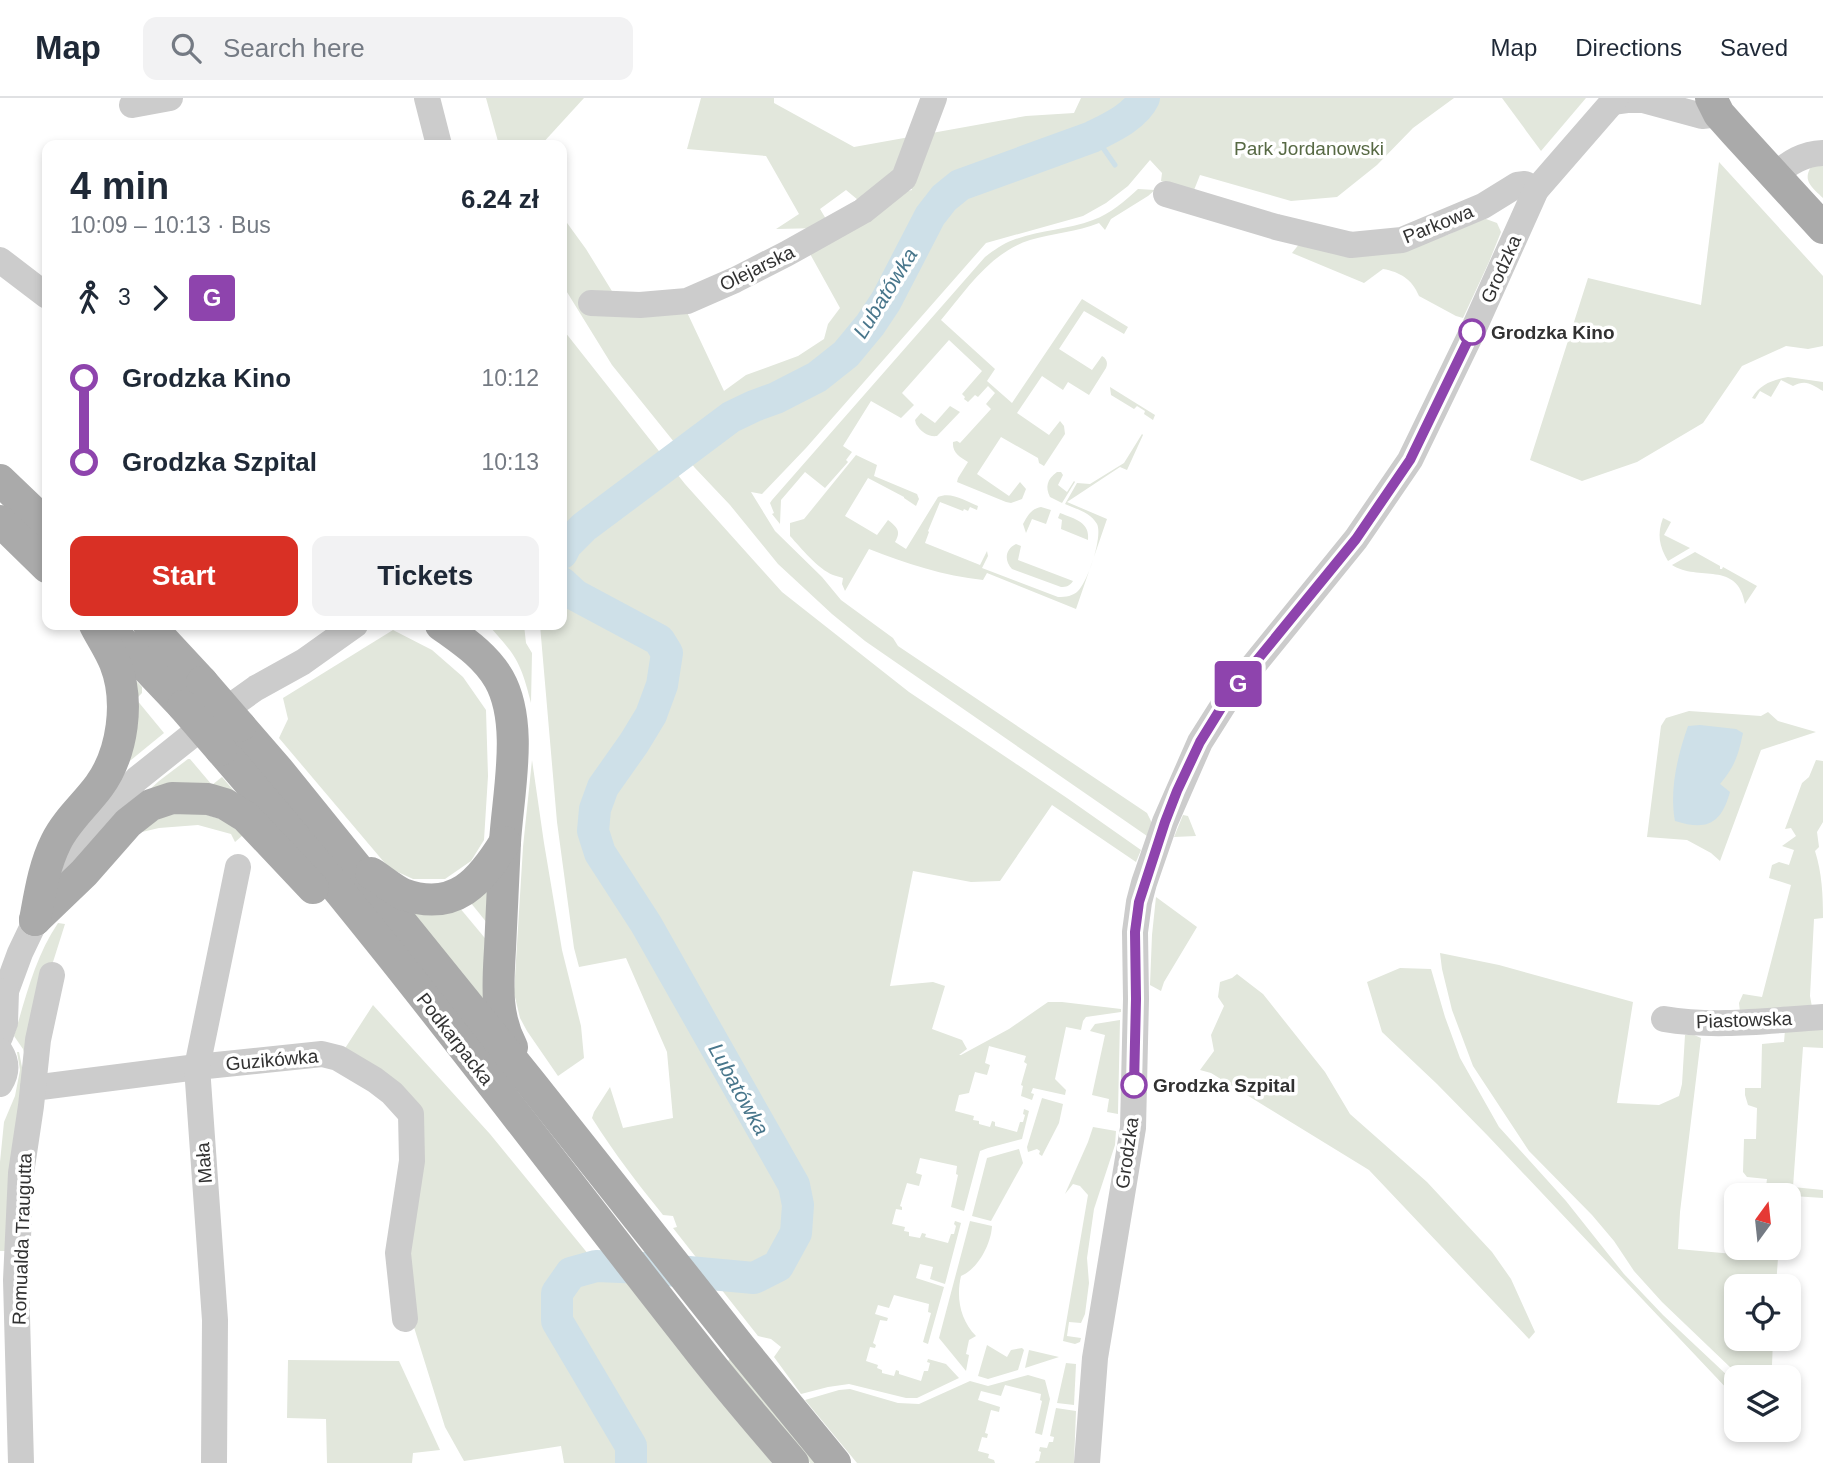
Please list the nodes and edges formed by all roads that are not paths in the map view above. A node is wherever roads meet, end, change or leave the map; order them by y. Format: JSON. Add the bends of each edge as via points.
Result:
{"nodes":[{"id":1,"x":170,"y":98,"type":"edge"},
{"id":2,"x":427,"y":98,"type":"edge"},
{"id":3,"x":934,"y":98,"type":"edge"},
{"id":4,"x":1614,"y":100,"type":"edge"},
{"id":5,"x":132,"y":105,"type":"dead end"},
{"id":6,"x":1715,"y":106,"type":"edge"},
{"id":7,"x":438,"y":140,"type":"edge"},
{"id":8,"x":1823,"y":153,"type":"edge"},
{"id":9,"x":1775,"y":175,"type":"junction"},
{"id":10,"x":1536,"y":190,"type":"junction"},
{"id":11,"x":1166,"y":194,"type":"dead end"},
{"id":12,"x":1823,"y":228,"type":"edge"},
{"id":13,"x":0,"y":260,"type":"edge"},
{"id":14,"x":42,"y":292,"type":"edge"},
{"id":15,"x":591,"y":303,"type":"dead end"},
{"id":16,"x":0,"y":480,"type":"edge"},
{"id":17,"x":42,"y":520,"type":"edge"},
{"id":18,"x":0,"y":521,"type":"edge"},
{"id":19,"x":42,"y":562,"type":"edge"},
{"id":20,"x":97,"y":630,"type":"edge"},
{"id":21,"x":112,"y":630,"type":"edge"},
{"id":22,"x":152,"y":630,"type":"edge"},
{"id":23,"x":348,"y":630,"type":"edge"},
{"id":24,"x":448,"y":630,"type":"edge"},
{"id":25,"x":193,"y":694,"type":"junction"},
{"id":26,"x":230,"y":738,"type":"junction"},
{"id":27,"x":505,"y":842,"type":"junction"},
{"id":28,"x":349,"y":858,"type":"junction"},
{"id":29,"x":238,"y":867,"type":"dead end"},
{"id":30,"x":35,"y":919,"type":"junction"},
{"id":31,"x":377,"y":939,"type":"junction"},
{"id":32,"x":52,"y":975,"type":"dead end"},
{"id":33,"x":3,"y":996,"type":"edge"},
{"id":34,"x":1823,"y":1017,"type":"edge"},
{"id":35,"x":1664,"y":1019,"type":"dead end"},
{"id":36,"x":0,"y":1037,"type":"edge"},
{"id":37,"x":0,"y":1051,"type":"edge"},
{"id":38,"x":197,"y":1067,"type":"junction"},
{"id":39,"x":531,"y":1083,"type":"junction"},
{"id":40,"x":0,"y":1084,"type":"edge"},
{"id":41,"x":33,"y":1088,"type":"junction"},
{"id":42,"x":405,"y":1320,"type":"dead end"},
{"id":43,"x":22,"y":1463,"type":"edge"},
{"id":44,"x":214,"y":1463,"type":"edge"},
{"id":45,"x":793,"y":1463,"type":"edge"},
{"id":46,"x":835,"y":1463,"type":"edge"},
{"id":47,"x":1087,"y":1463,"type":"edge"}],
"edges":[{"from":1,"to":5,"type":"street"},
{"from":2,"to":7,"type":"street"},
{"from":3,"to":15,"type":"street","name":"Olejarska","via":[[910,182],[863,211],[687,300],[640,305]]},
{"from":4,"to":6,"type":"street","via":[[1643,100],[1702,117]]},
{"from":4,"to":10,"type":"street","name":"Grodzka"},
{"from":6,"to":9,"type":"main road"},
{"from":8,"to":9,"type":"street","via":[[1791,162]]},
{"from":9,"to":12,"type":"main road"},
{"from":10,"to":11,"type":"street","name":"Parkowa","via":[[1517,185],[1483,206],[1402,240],[1351,245]]},
{"from":10,"to":47,"type":"street","name":"Grodzka","via":[[1410,460],[1356,539],[1231,692],[1200,742],[1165,822],[1144,883],[1135,932],[1133,1128],[1095,1358]]},
{"from":13,"to":14,"type":"street"},
{"from":16,"to":17,"type":"main road"},
{"from":18,"to":19,"type":"main road"},
{"from":20,"to":30,"type":"main road","via":[[116,663],[123,703],[120,737],[99,785],[57,841],[43,877]]},
{"from":21,"to":25,"type":"main road","name":"Podkarpacka"},
{"from":22,"to":25,"type":"main road","name":"Podkarpacka"},
{"from":23,"to":30,"type":"street","via":[[256,688],[137,779],[68,860]]},
{"from":24,"to":27,"type":"main road","via":[[488,663],[508,698],[513,741]]},
{"from":25,"to":26,"type":"main road","name":"Podkarpacka","bridge":true},
{"from":26,"to":28,"type":"main road","name":"Podkarpacka","via":[[279,771]]},
{"from":26,"to":31,"type":"main road","name":"Podkarpacka","via":[[274,811]]},
{"from":27,"to":28,"type":"main road","via":[[471,886],[439,899],[401,893]]},
{"from":27,"to":39,"type":"main road","via":[[497,997],[504,1033]]},
{"from":28,"to":39,"type":"main road","name":"Podkarpacka"},
{"from":29,"to":38,"type":"street","name":"Mała"},
{"from":30,"to":31,"type":"main road","via":[[151,805],[172,798],[208,799],[246,817],[327,902]]},
{"from":30,"to":33,"type":"street"},
{"from":31,"to":45,"type":"main road","name":"Podkarpacka","via":[[696,1347]]},
{"from":32,"to":41,"type":"street","name":"Romualda Traugutta"},
{"from":33,"to":36,"type":"street","via":[[5,1023]]},
{"from":34,"to":35,"type":"street","name":"Piastowska","via":[[1728,1024]]},
{"from":37,"to":40,"type":"street","via":[[6,1070]]},
{"from":38,"to":41,"type":"street","name":"Guzikówka"},
{"from":38,"to":42,"type":"street","name":"Guzikówka","via":[[322,1054],[375,1080],[411,1114],[412,1161],[398,1253]]},
{"from":38,"to":44,"type":"street","name":"Mała","via":[[215,1320]]},
{"from":39,"to":46,"type":"main road","name":"Podkarpacka"},
{"from":41,"to":43,"type":"street","name":"Romualda Traugutta","via":[[21,1173],[16,1280]]}]}
